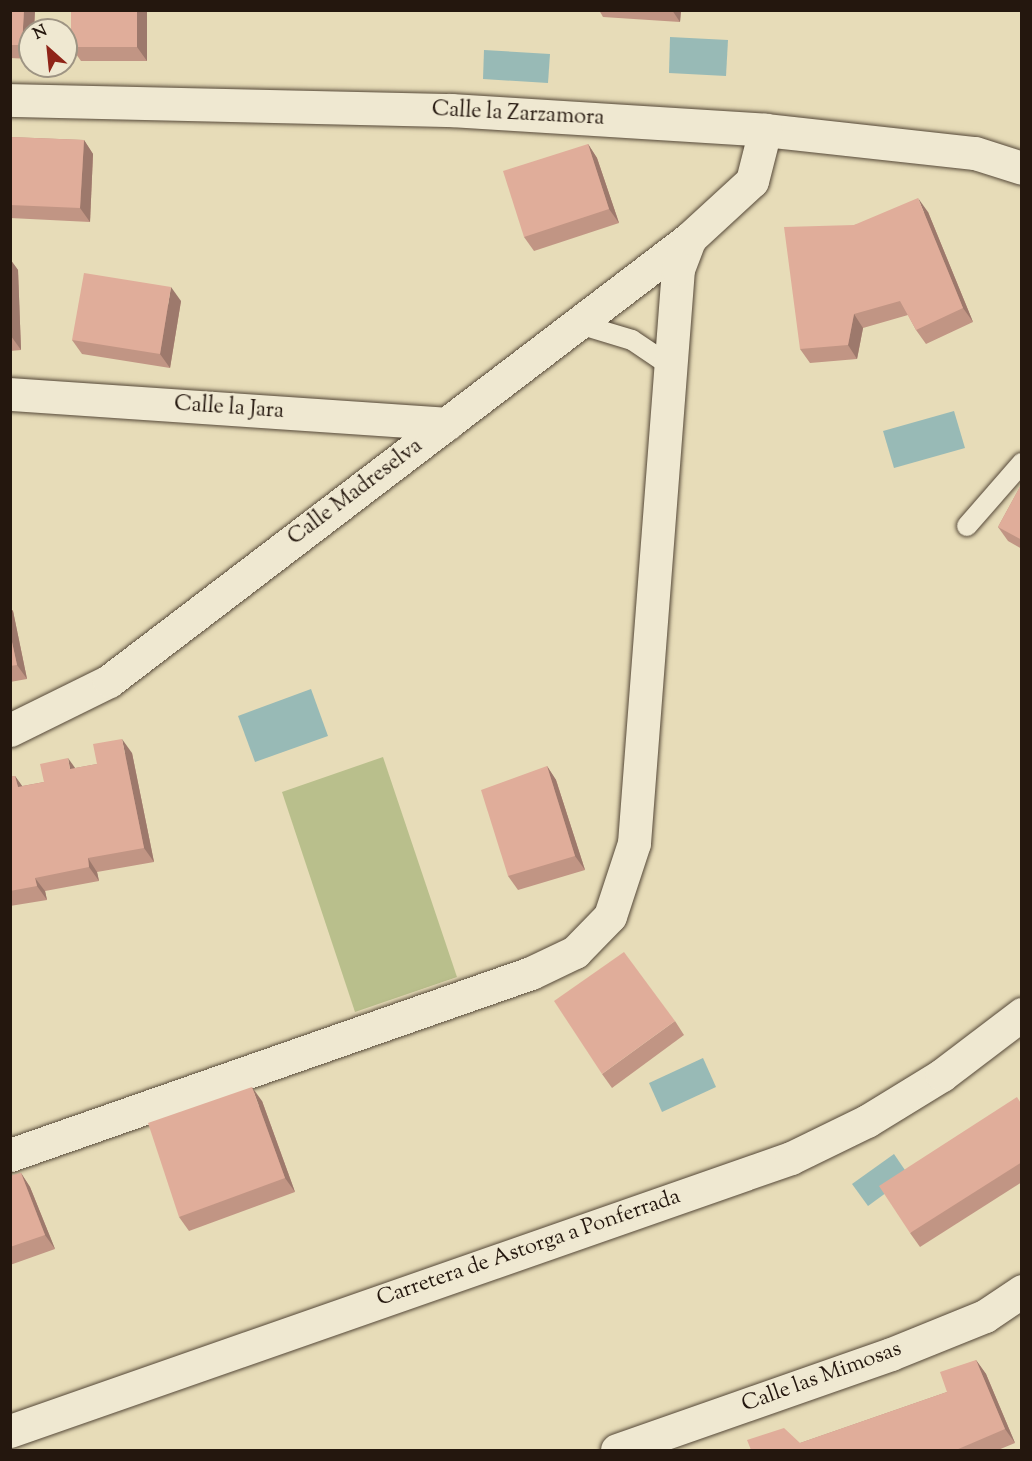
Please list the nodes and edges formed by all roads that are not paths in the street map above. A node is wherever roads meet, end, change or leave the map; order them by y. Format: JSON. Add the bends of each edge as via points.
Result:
{"nodes":[{"id":1,"x":10,"y":99,"type":"edge"},
{"id":2,"x":765,"y":130,"type":"junction"},
{"id":3,"x":1022,"y":168,"type":"edge"},
{"id":4,"x":690,"y":238,"type":"junction"},
{"id":5,"x":579,"y":324,"type":"junction"},
{"id":6,"x":669,"y":365,"type":"junction"},
{"id":7,"x":10,"y":394,"type":"edge"},
{"id":8,"x":447,"y":424,"type":"junction"},
{"id":9,"x":1022,"y":463,"type":"edge"},
{"id":10,"x":967,"y":526,"type":"dead end"},
{"id":11,"x":10,"y":730,"type":"edge"},
{"id":12,"x":1022,"y":1014,"type":"edge"},
{"id":13,"x":10,"y":1155,"type":"edge"},
{"id":14,"x":1022,"y":1291,"type":"edge"},
{"id":15,"x":10,"y":1431,"type":"edge"},
{"id":16,"x":617,"y":1450,"type":"edge"}],
"edges":[{"from":1,"to":2,"type":"street","name":"Calle la Zarzamora","via":[[451,110]]},
{"from":2,"to":3,"type":"street","name":"Calle la Zarzamora","via":[[975,153]]},
{"from":2,"to":4,"type":"street","name":"Calle Madreselva","via":[[752,181]]},
{"from":4,"to":5,"type":"street","name":"Calle Madreselva"},
{"from":4,"to":6,"type":"street","via":[[678,269]]},
{"from":5,"to":6,"type":"lane","via":[[632,340]]},
{"from":5,"to":8,"type":"street","name":"Calle Madreselva"},
{"from":6,"to":13,"type":"street","via":[[634,843],[610,916],[575,952],[531,973]]},
{"from":7,"to":8,"type":"street","name":"Calle la Jara"},
{"from":8,"to":11,"type":"street","name":"Calle Madreselva","via":[[109,681]]},
{"from":9,"to":10,"type":"lane"},
{"from":12,"to":15,"type":"street","name":"Carretera de Astorga a Ponferrada","via":[[942,1075],[867,1121],[791,1158]]},
{"from":14,"to":16,"type":"street","name":"Calle las Mimosas","via":[[985,1316],[891,1354]]}]}
